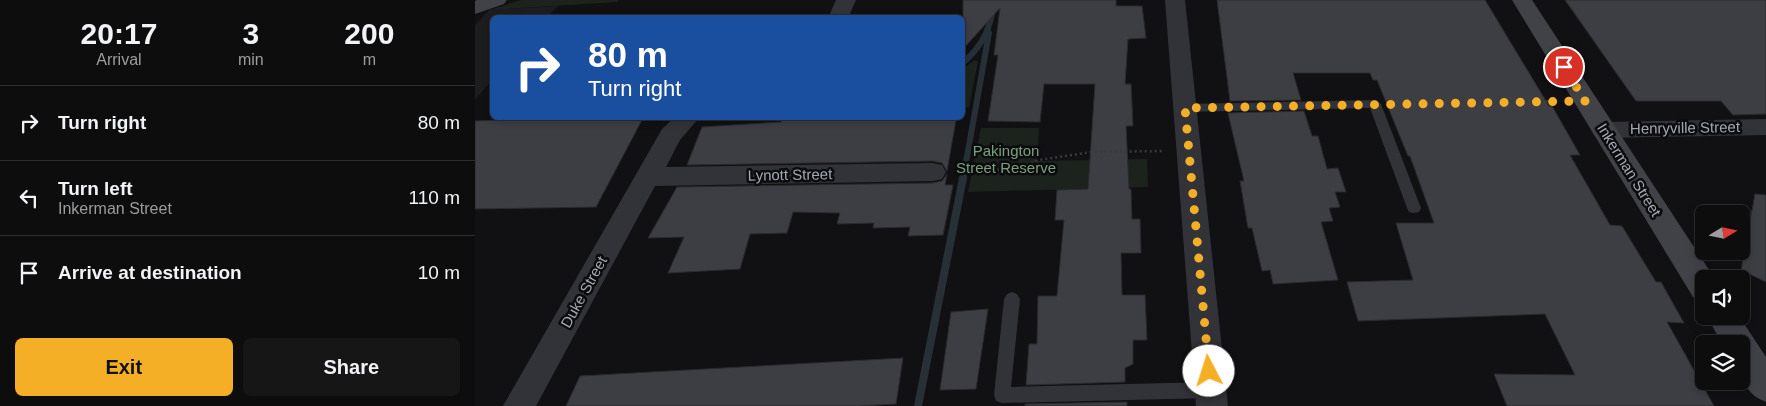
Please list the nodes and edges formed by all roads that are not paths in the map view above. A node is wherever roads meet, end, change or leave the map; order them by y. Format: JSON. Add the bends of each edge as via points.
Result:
{"nodes":[{"id":1,"x":497,"y":0,"type":"edge"},
{"id":2,"x":845,"y":0,"type":"edge"},
{"id":3,"x":1175,"y":0,"type":"edge"},
{"id":4,"x":1522,"y":0,"type":"edge"},
{"id":5,"x":475,"y":8,"type":"edge"},
{"id":6,"x":839,"y":15,"type":"edge"},
{"id":7,"x":1375,"y":104,"type":"joint"},
{"id":8,"x":1185,"y":108,"type":"junction"},
{"id":9,"x":685,"y":120,"type":"edge"},
{"id":10,"x":1766,"y":127,"type":"edge"},
{"id":11,"x":1603,"y":130,"type":"junction"},
{"id":12,"x":942,"y":172,"type":"road end"},
{"id":13,"x":648,"y":178,"type":"junction"},
{"id":14,"x":1414,"y":208,"type":"dead end"},
{"id":15,"x":1695,"y":274,"type":"edge"},
{"id":16,"x":1012,"y":299,"type":"dead end"},
{"id":17,"x":1750,"y":361,"type":"edge"},
{"id":18,"x":1766,"y":386,"type":"edge"},
{"id":19,"x":1211,"y":398,"type":"edge"},
{"id":20,"x":519,"y":406,"type":"edge"}],
"edges":[{"from":1,"to":5,"type":"street"},
{"from":2,"to":6,"type":"street"},
{"from":3,"to":8,"type":"street"},
{"from":4,"to":11,"type":"street","name":"Inkerman Street"},
{"from":7,"to":8,"type":"lane"},
{"from":7,"to":14,"type":"lane"},
{"from":8,"to":19,"type":"street"},
{"from":9,"to":13,"type":"street","name":"Duke Street","via":[[671,135]]},
{"from":10,"to":11,"type":"street","name":"Henryville Street"},
{"from":11,"to":15,"type":"street","name":"Inkerman Street"},
{"from":12,"to":13,"type":"street","name":"Lynott Street"},
{"from":13,"to":20,"type":"street","name":"Duke Street"},
{"from":16,"to":19,"type":"lane","via":[[1002,395]]},
{"from":17,"to":18,"type":"street"}]}
